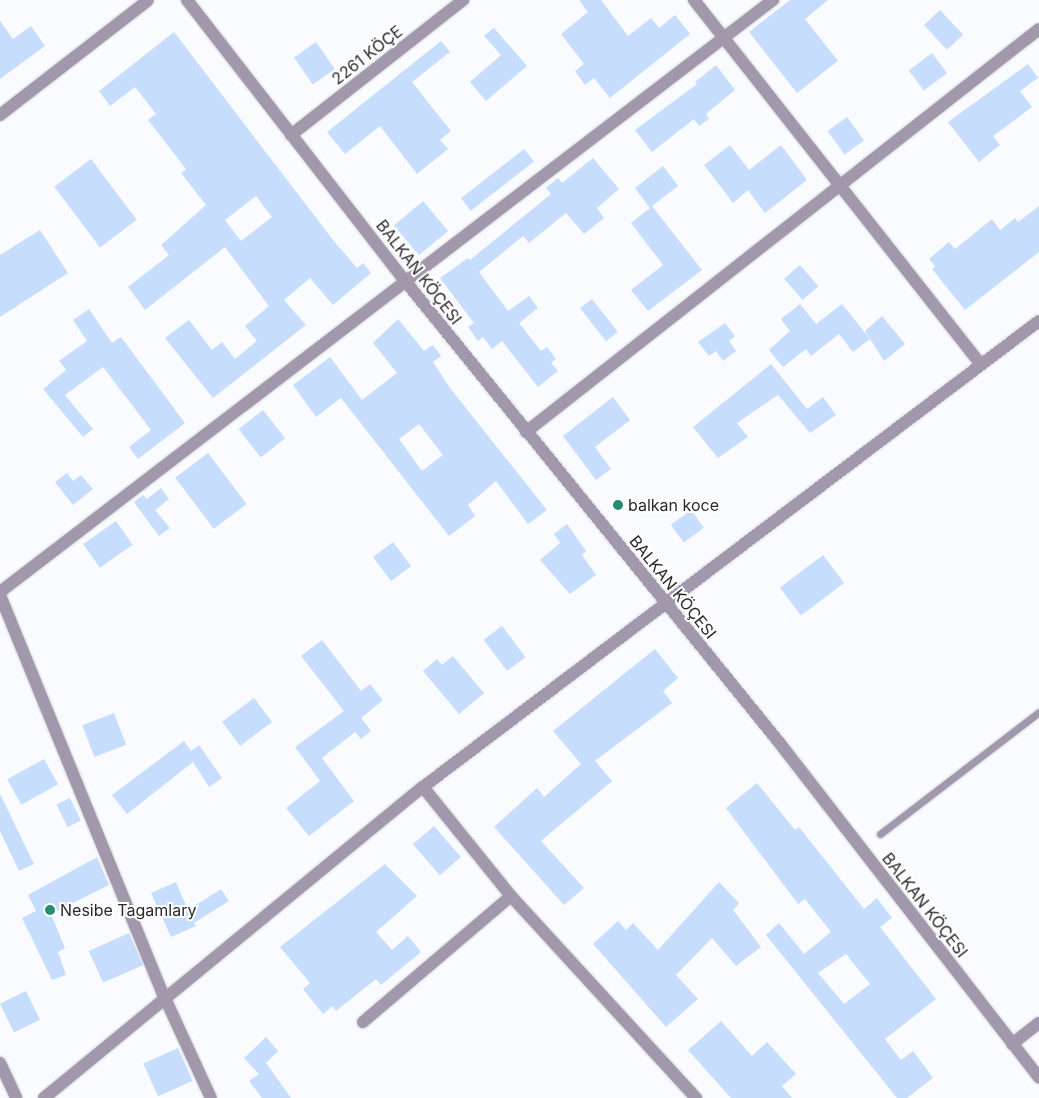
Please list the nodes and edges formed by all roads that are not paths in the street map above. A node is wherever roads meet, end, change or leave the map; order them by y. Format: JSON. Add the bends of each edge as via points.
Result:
{"nodes":[{"id":1,"x":148,"y":0,"type":"edge"},
{"id":2,"x":187,"y":0,"type":"edge"},
{"id":3,"x":463,"y":0,"type":"edge"},
{"id":4,"x":694,"y":0,"type":"edge"},
{"id":5,"x":773,"y":0,"type":"edge"},
{"id":6,"x":1039,"y":29,"type":"edge"},
{"id":7,"x":724,"y":39,"type":"junction"},
{"id":8,"x":0,"y":115,"type":"edge"},
{"id":9,"x":291,"y":135,"type":"junction"},
{"id":10,"x":840,"y":186,"type":"junction"},
{"id":11,"x":406,"y":282,"type":"junction"},
{"id":12,"x":1039,"y":322,"type":"edge"},
{"id":13,"x":981,"y":365,"type":"junction"},
{"id":14,"x":526,"y":432,"type":"junction"},
{"id":15,"x":0,"y":593,"type":"edge"},
{"id":16,"x":667,"y":606,"type":"junction"},
{"id":17,"x":1039,"y":712,"type":"edge"},
{"id":18,"x":423,"y":787,"type":"junction"},
{"id":19,"x":880,"y":834,"type":"dead end"},
{"id":20,"x":511,"y":896,"type":"junction"},
{"id":21,"x":164,"y":996,"type":"junction"},
{"id":22,"x":363,"y":1022,"type":"dead end"},
{"id":23,"x":1039,"y":1023,"type":"edge"},
{"id":24,"x":1012,"y":1044,"type":"junction"},
{"id":25,"x":0,"y":1063,"type":"edge"},
{"id":26,"x":1039,"y":1078,"type":"edge"},
{"id":27,"x":16,"y":1098,"type":"edge"},
{"id":28,"x":44,"y":1098,"type":"edge"},
{"id":29,"x":211,"y":1098,"type":"edge"},
{"id":30,"x":696,"y":1098,"type":"edge"}],
"edges":[{"from":1,"to":8,"type":"street"},
{"from":2,"to":9,"type":"street","name":"BALKAN KÖÇESI"},
{"from":3,"to":9,"type":"street","name":"2261 KÖÇE"},
{"from":4,"to":7,"type":"street"},
{"from":5,"to":7,"type":"street"},
{"from":6,"to":10,"type":"street"},
{"from":7,"to":10,"type":"street"},
{"from":7,"to":11,"type":"street"},
{"from":9,"to":11,"type":"street","name":"BALKAN KÖÇESI"},
{"from":10,"to":13,"type":"street"},
{"from":10,"to":14,"type":"street"},
{"from":11,"to":14,"type":"street","name":"BALKAN KÖÇESI"},
{"from":11,"to":15,"type":"street"},
{"from":12,"to":13,"type":"street"},
{"from":13,"to":16,"type":"street"},
{"from":14,"to":16,"type":"street","name":"BALKAN KÖÇESI"},
{"from":15,"to":21,"type":"street"},
{"from":16,"to":18,"type":"street"},
{"from":16,"to":24,"type":"street","name":"BALKAN KÖÇESI","via":[[778,740]]},
{"from":17,"to":19,"type":"lane"},
{"from":18,"to":20,"type":"street"},
{"from":18,"to":21,"type":"street"},
{"from":20,"to":22,"type":"street"},
{"from":20,"to":30,"type":"street"},
{"from":21,"to":28,"type":"street"},
{"from":21,"to":29,"type":"street"},
{"from":23,"to":24,"type":"street"},
{"from":24,"to":26,"type":"street","name":"BALKAN KÖÇESI"},
{"from":25,"to":27,"type":"street"}]}
